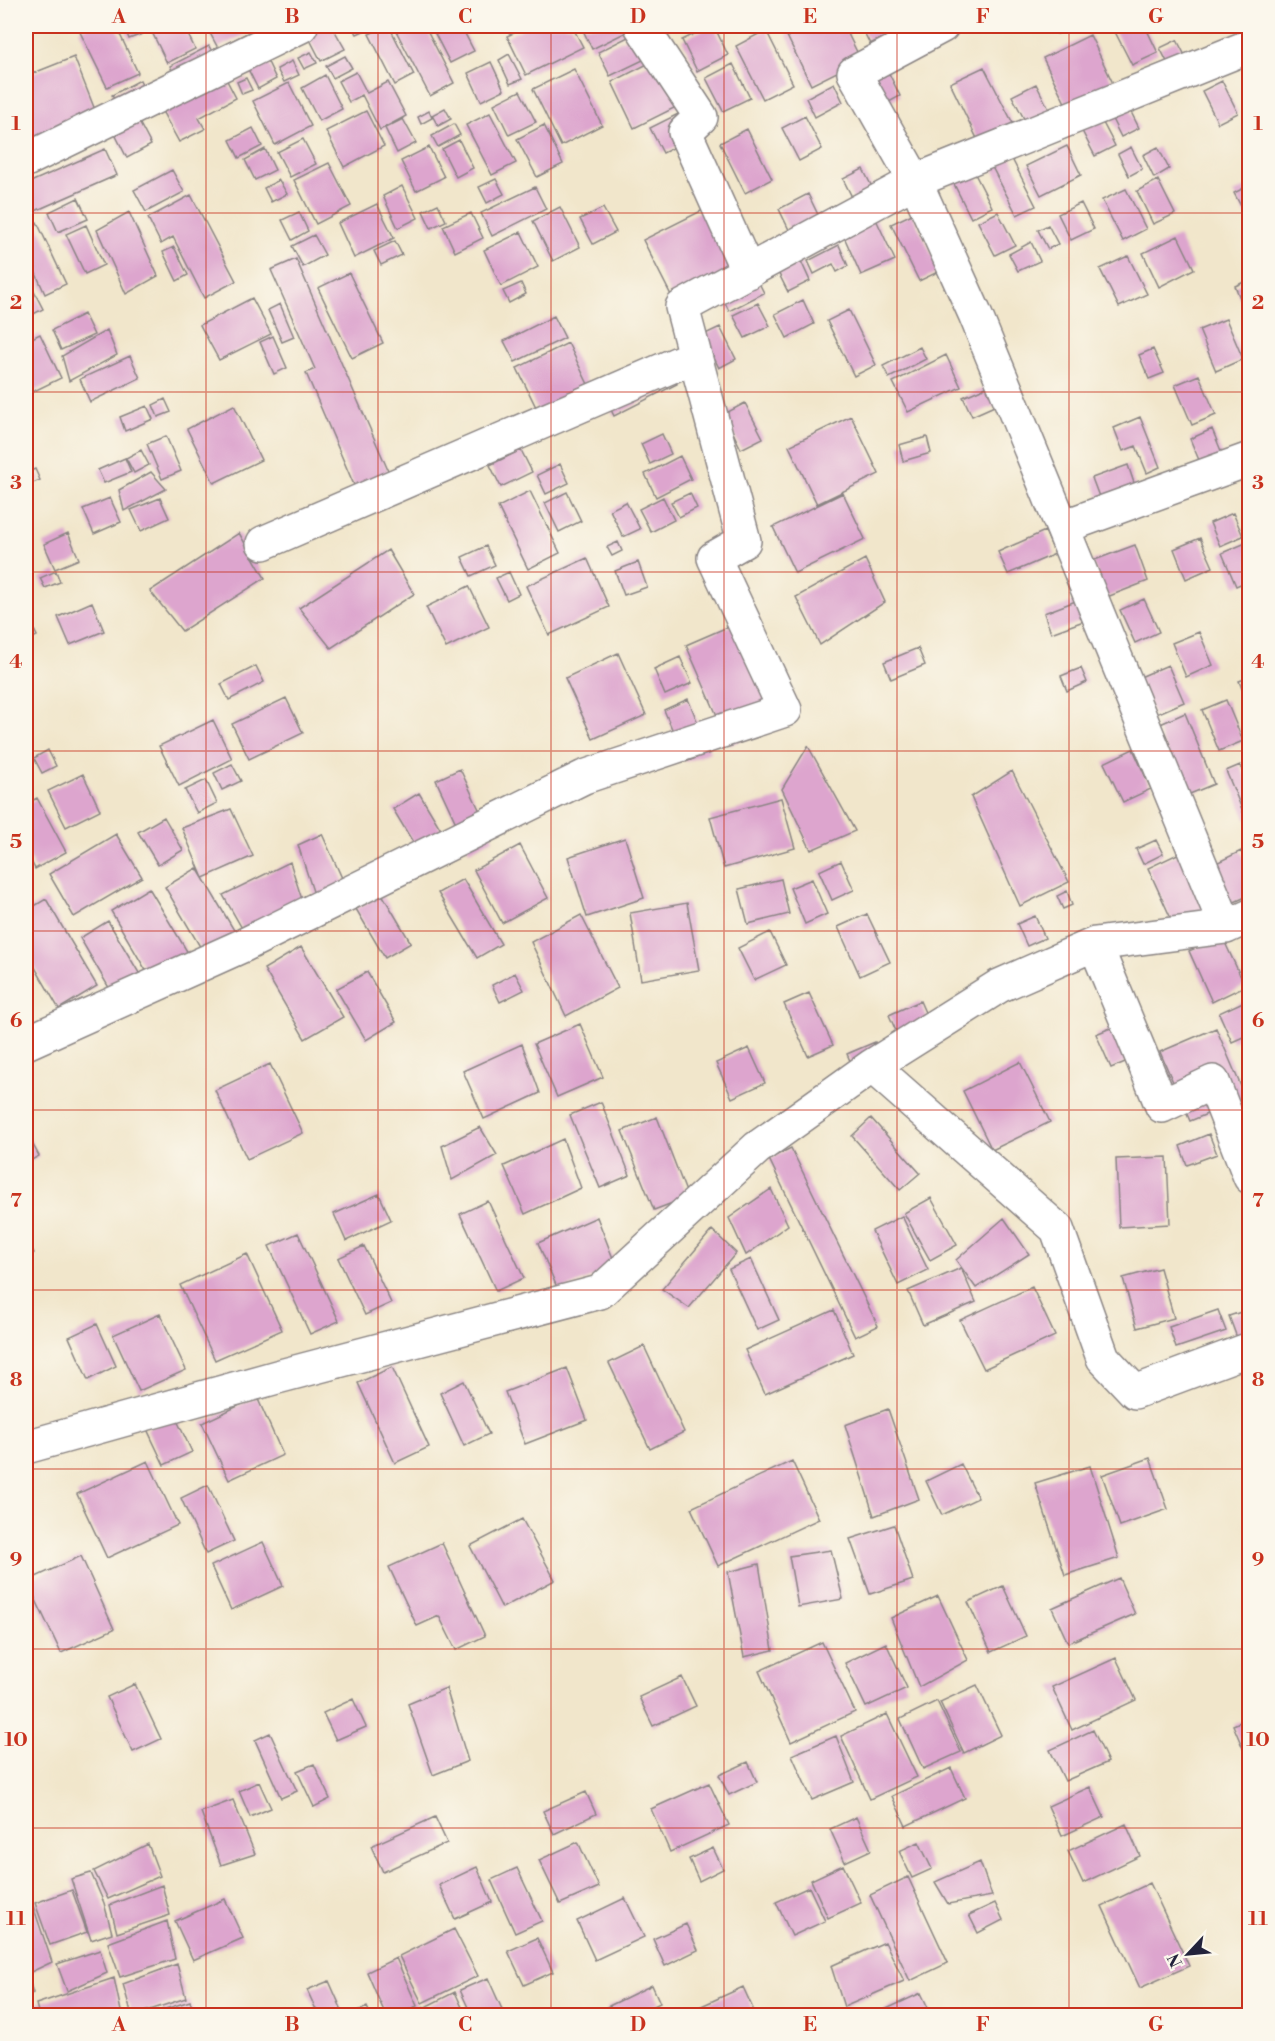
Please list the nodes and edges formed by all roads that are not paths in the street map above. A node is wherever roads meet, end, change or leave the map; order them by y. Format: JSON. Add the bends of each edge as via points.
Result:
{"nodes":[{"id":1,"x":302,"y":26,"type":"edge"},
{"id":2,"x":641,"y":26,"type":"edge"},
{"id":3,"x":942,"y":26,"type":"edge"},
{"id":4,"x":1250,"y":46,"type":"edge"},
{"id":5,"x":26,"y":160,"type":"edge"},
{"id":6,"x":915,"y":181,"type":"junction"},
{"id":7,"x":748,"y":272,"type":"junction"},
{"id":8,"x":695,"y":356,"type":"junction"},
{"id":9,"x":1250,"y":459,"type":"edge"},
{"id":10,"x":1064,"y":527,"type":"junction"},
{"id":11,"x":263,"y":543,"type":"dead end"},
{"id":12,"x":1238,"y":921,"type":"edge"},
{"id":13,"x":1095,"y":944,"type":"junction"},
{"id":14,"x":26,"y":1043,"type":"edge"},
{"id":15,"x":872,"y":1066,"type":"junction"},
{"id":16,"x":1250,"y":1177,"type":"edge"},
{"id":17,"x":1249,"y":1351,"type":"edge"},
{"id":18,"x":26,"y":1447,"type":"edge"}],
"edges":[{"from":1,"to":5,"type":"street"},
{"from":2,"to":7,"type":"street","via":[[701,117],[685,132]]},
{"from":3,"to":6,"type":"street","via":[[854,73]]},
{"from":4,"to":6,"type":"street"},
{"from":6,"to":7,"type":"street"},
{"from":6,"to":10,"type":"street"},
{"from":7,"to":8,"type":"street","via":[[682,307]]},
{"from":8,"to":11,"type":"street"},
{"from":8,"to":14,"type":"street","via":[[744,541],[714,558],[785,710],[584,777],[244,945]]},
{"from":9,"to":10,"type":"street"},
{"from":10,"to":12,"type":"street"},
{"from":12,"to":13,"type":"street"},
{"from":13,"to":15,"type":"street","via":[[999,986]]},
{"from":13,"to":16,"type":"street","via":[[1162,1106],[1213,1082]]},
{"from":15,"to":17,"type":"street","via":[[1057,1229],[1103,1358],[1136,1392]]},
{"from":15,"to":18,"type":"street","via":[[757,1148],[600,1292]]}]}
